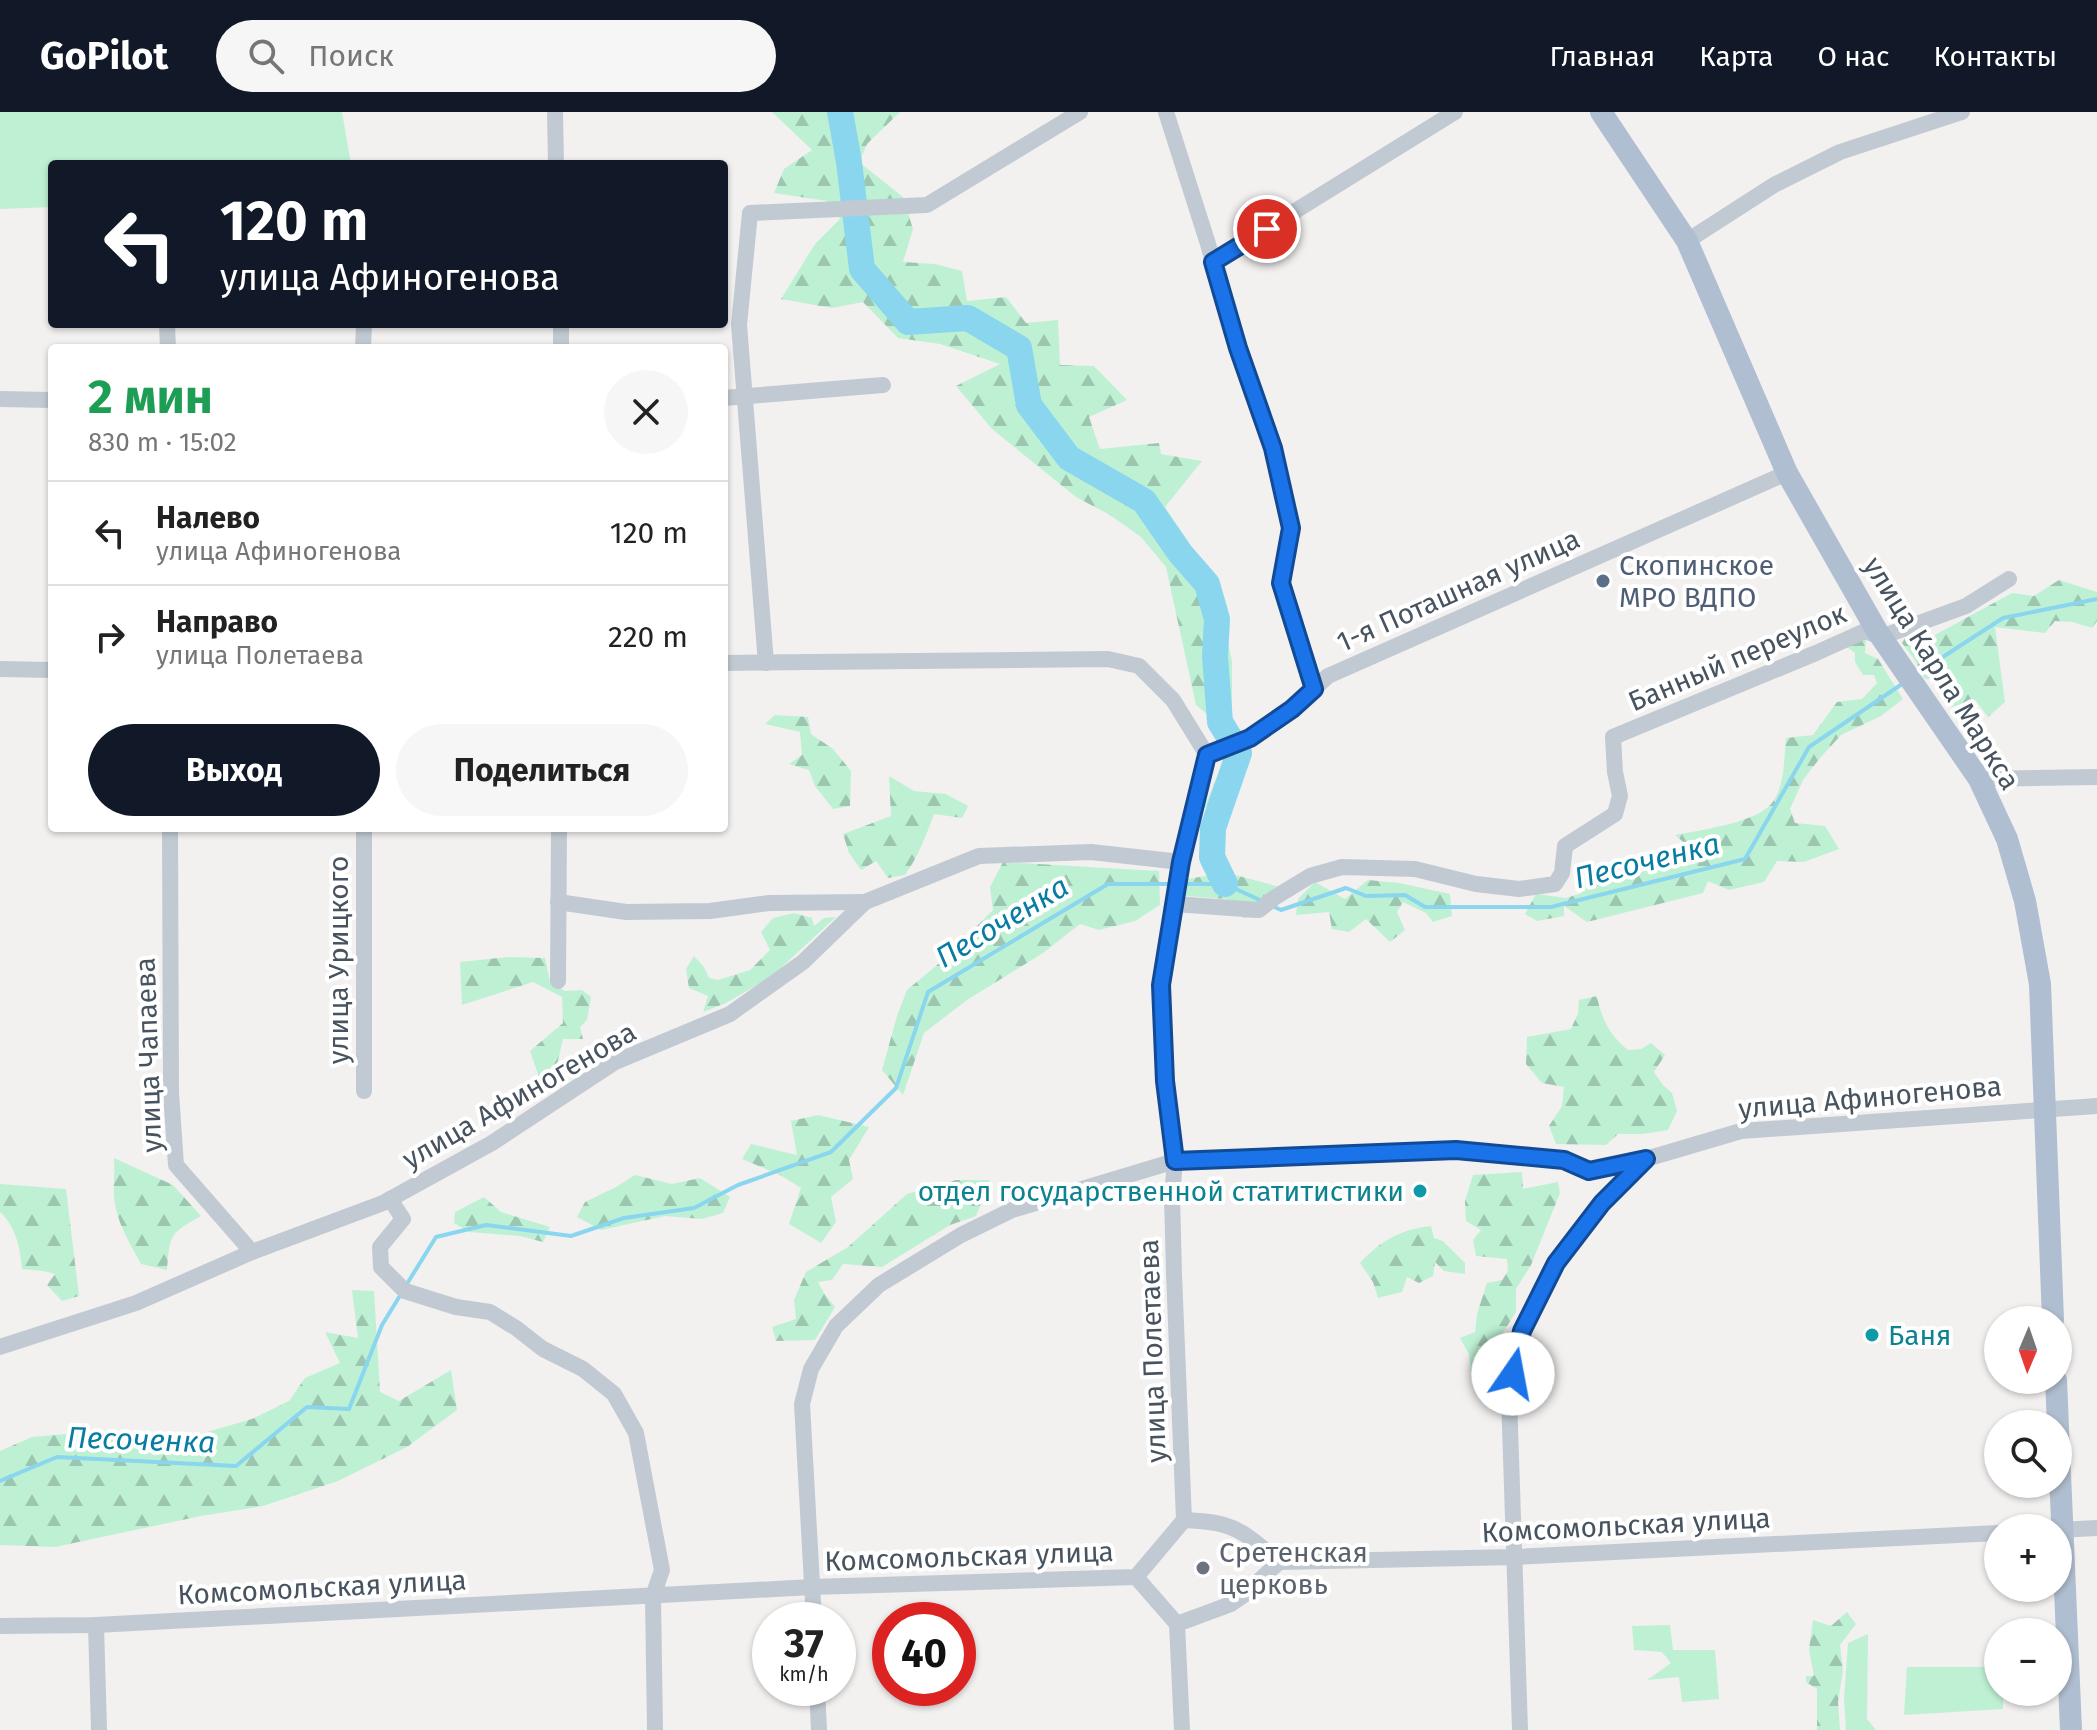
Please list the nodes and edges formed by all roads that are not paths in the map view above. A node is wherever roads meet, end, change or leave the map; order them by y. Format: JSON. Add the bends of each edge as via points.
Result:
{"nodes":[{"id":1,"x":555,"y":112,"type":"edge"},
{"id":2,"x":1080,"y":112,"type":"edge"},
{"id":3,"x":1166,"y":112,"type":"edge"},
{"id":4,"x":1455,"y":112,"type":"edge"},
{"id":5,"x":1601,"y":112,"type":"edge"},
{"id":6,"x":1962,"y":112,"type":"edge"},
{"id":7,"x":556,"y":160,"type":"edge"},
{"id":8,"x":1687,"y":241,"type":"junction"},
{"id":9,"x":1213,"y":262,"type":"junction"},
{"id":10,"x":883,"y":385,"type":"dead end"},
{"id":11,"x":745,"y":397,"type":"junction"},
{"id":12,"x":728,"y":398,"type":"edge"},
{"id":13,"x":0,"y":399,"type":"edge"},
{"id":14,"x":48,"y":400,"type":"edge"},
{"id":15,"x":1787,"y":473,"type":"junction"},
{"id":16,"x":2009,"y":579,"type":"dead end"},
{"id":17,"x":1881,"y":637,"type":"junction"},
{"id":18,"x":728,"y":663,"type":"edge"},
{"id":19,"x":766,"y":663,"type":"junction"},
{"id":20,"x":0,"y":669,"type":"edge"},
{"id":21,"x":48,"y":670,"type":"edge"},
{"id":22,"x":1314,"y":689,"type":"junction"},
{"id":23,"x":1207,"y":755,"type":"junction"},
{"id":24,"x":2097,"y":777,"type":"edge"},
{"id":25,"x":1979,"y":779,"type":"junction"},
{"id":26,"x":170,"y":832,"type":"edge"},
{"id":27,"x":364,"y":832,"type":"edge"},
{"id":28,"x":559,"y":832,"type":"edge"},
{"id":29,"x":1181,"y":862,"type":"junction"},
{"id":30,"x":558,"y":902,"type":"junction"},
{"id":31,"x":865,"y":902,"type":"junction"},
{"id":32,"x":1174,"y":904,"type":"junction"},
{"id":33,"x":558,"y":981,"type":"dead end"},
{"id":34,"x":364,"y":1091,"type":"dead end"},
{"id":35,"x":2097,"y":1106,"type":"edge"},
{"id":36,"x":2043,"y":1108,"type":"junction"},
{"id":37,"x":1646,"y":1159,"type":"junction"},
{"id":38,"x":1175,"y":1161,"type":"junction"},
{"id":39,"x":390,"y":1199,"type":"junction"},
{"id":40,"x":252,"y":1252,"type":"junction"},
{"id":41,"x":2052,"y":1306,"type":"edge"},
{"id":42,"x":0,"y":1347,"type":"edge"},
{"id":43,"x":2056,"y":1394,"type":"edge"},
{"id":44,"x":2060,"y":1514,"type":"edge"},
{"id":45,"x":1184,"y":1520,"type":"junction"},
{"id":46,"x":2097,"y":1528,"type":"edge"},
{"id":47,"x":2072,"y":1529,"type":"edge"},
{"id":48,"x":1984,"y":1534,"type":"edge"},
{"id":49,"x":1515,"y":1557,"type":"junction"},
{"id":50,"x":1279,"y":1562,"type":"junction"},
{"id":51,"x":1136,"y":1577,"type":"junction"},
{"id":52,"x":812,"y":1587,"type":"junction"},
{"id":53,"x":653,"y":1596,"type":"junction"},
{"id":54,"x":813,"y":1602,"type":"edge"},
{"id":55,"x":2064,"y":1602,"type":"edge"},
{"id":56,"x":1177,"y":1624,"type":"junction"},
{"id":57,"x":96,"y":1625,"type":"junction"},
{"id":58,"x":0,"y":1626,"type":"edge"},
{"id":59,"x":818,"y":1706,"type":"edge"},
{"id":60,"x":99,"y":1730,"type":"edge"},
{"id":61,"x":655,"y":1730,"type":"edge"},
{"id":62,"x":819,"y":1730,"type":"edge"},
{"id":63,"x":1182,"y":1730,"type":"edge"},
{"id":64,"x":1520,"y":1730,"type":"edge"},
{"id":65,"x":2071,"y":1730,"type":"edge"}],
"edges":[{"from":1,"to":7,"type":"street"},
{"from":2,"to":11,"type":"street","via":[[927,205],[750,213],[739,325]]},
{"from":3,"to":9,"type":"street"},
{"from":4,"to":9,"type":"street"},
{"from":5,"to":8,"type":"main road","name":"улица Карла Маркса"},
{"from":6,"to":8,"type":"street","via":[[1840,152],[1774,185]]},
{"from":8,"to":15,"type":"main road","name":"улица Карла Маркса"},
{"from":9,"to":22,"type":"street","via":[[1273,448],[1291,528],[1281,583]]},
{"from":10,"to":11,"type":"street"},
{"from":11,"to":12,"type":"street"},
{"from":11,"to":19,"type":"street"},
{"from":13,"to":14,"type":"street"},
{"from":15,"to":17,"type":"main road","name":"улица Карла Маркса"},
{"from":15,"to":22,"type":"street","name":"1-я Поташная улица","via":[[1328,676]]},
{"from":16,"to":17,"type":"street","name":"Банный переулок","via":[[1966,606]]},
{"from":17,"to":25,"type":"main road","name":"улица Карла Маркса"},
{"from":17,"to":32,"type":"street","name":"Банный переулок","via":[[1865,631],[1613,737],[1620,796],[1615,814],[1565,846],[1555,884],[1519,889],[1415,869],[1342,867],[1310,876],[1259,910]]},
{"from":18,"to":19,"type":"street"},
{"from":19,"to":23,"type":"street","via":[[1108,659],[1139,666],[1173,700]]},
{"from":20,"to":21,"type":"street"},
{"from":22,"to":23,"type":"street","name":"1-я Поташная улица","via":[[1250,738]]},
{"from":23,"to":29,"type":"street","name":"улица Полетаева"},
{"from":24,"to":25,"type":"street"},
{"from":25,"to":36,"type":"main road","name":"улица Карла Маркса","via":[[2007,839],[2025,901],[2040,984]]},
{"from":26,"to":40,"type":"street","name":"улица Чапаева","via":[[176,1165]]},
{"from":27,"to":34,"type":"street","name":"улица Урицкого"},
{"from":28,"to":30,"type":"street"},
{"from":29,"to":31,"type":"street","name":"улица Афиногенова","via":[[1091,852],[979,856]]},
{"from":29,"to":32,"type":"street","name":"улица Полетаева"},
{"from":30,"to":31,"type":"street","via":[[626,912]]},
{"from":30,"to":33,"type":"street"},
{"from":31,"to":39,"type":"street","name":"улица Афиногенова","via":[[803,962],[730,1014],[615,1062],[492,1143]]},
{"from":32,"to":38,"type":"street","name":"улица Полетаева","via":[[1161,985]]},
{"from":35,"to":36,"type":"street","name":"улица Афиногенова"},
{"from":36,"to":37,"type":"street","name":"улица Афиногенова","via":[[1741,1131]]},
{"from":36,"to":41,"type":"main road","name":"улица Карла Маркса"},
{"from":37,"to":38,"type":"street","name":"улица Афиногенова","via":[[1589,1171],[1564,1160],[1456,1150]]},
{"from":37,"to":49,"type":"street","via":[[1602,1203],[1556,1263],[1522,1331],[1509,1396]]},
{"from":38,"to":45,"type":"street","name":"улица Полетаева"},
{"from":38,"to":52,"type":"street","name":"улица Афиногенова","via":[[999,1216],[879,1285],[836,1326],[811,1369],[802,1404]]},
{"from":39,"to":40,"type":"street","name":"улица Афиногенова"},
{"from":39,"to":53,"type":"street","via":[[403,1219],[380,1247],[381,1267],[405,1291],[490,1312],[614,1394],[636,1433],[662,1570]]},
{"from":40,"to":42,"type":"street","name":"улица Афиногенова","via":[[136,1303]]},
{"from":43,"to":44,"type":"main road"},
{"from":45,"to":50,"type":"street","via":[[1231,1527]]},
{"from":45,"to":51,"type":"street","name":"Комсомольская улица"},
{"from":46,"to":47,"type":"street"},
{"from":48,"to":49,"type":"street","name":"Комсомольская улица"},
{"from":49,"to":50,"type":"street","name":"Комсомольская улица"},
{"from":49,"to":64,"type":"street"},
{"from":50,"to":56,"type":"street","via":[[1231,1604]]},
{"from":51,"to":52,"type":"street","name":"Комсомольская улица"},
{"from":51,"to":56,"type":"street"},
{"from":52,"to":53,"type":"street","name":"Комсомольская улица"},
{"from":52,"to":54,"type":"street","name":"улица Афиногенова"},
{"from":53,"to":57,"type":"street","name":"Комсомольская улица"},
{"from":53,"to":61,"type":"street"},
{"from":55,"to":65,"type":"main road"},
{"from":56,"to":63,"type":"street"},
{"from":57,"to":58,"type":"street","name":"Комсомольская улица"},
{"from":57,"to":60,"type":"street"},
{"from":59,"to":62,"type":"street"}]}
